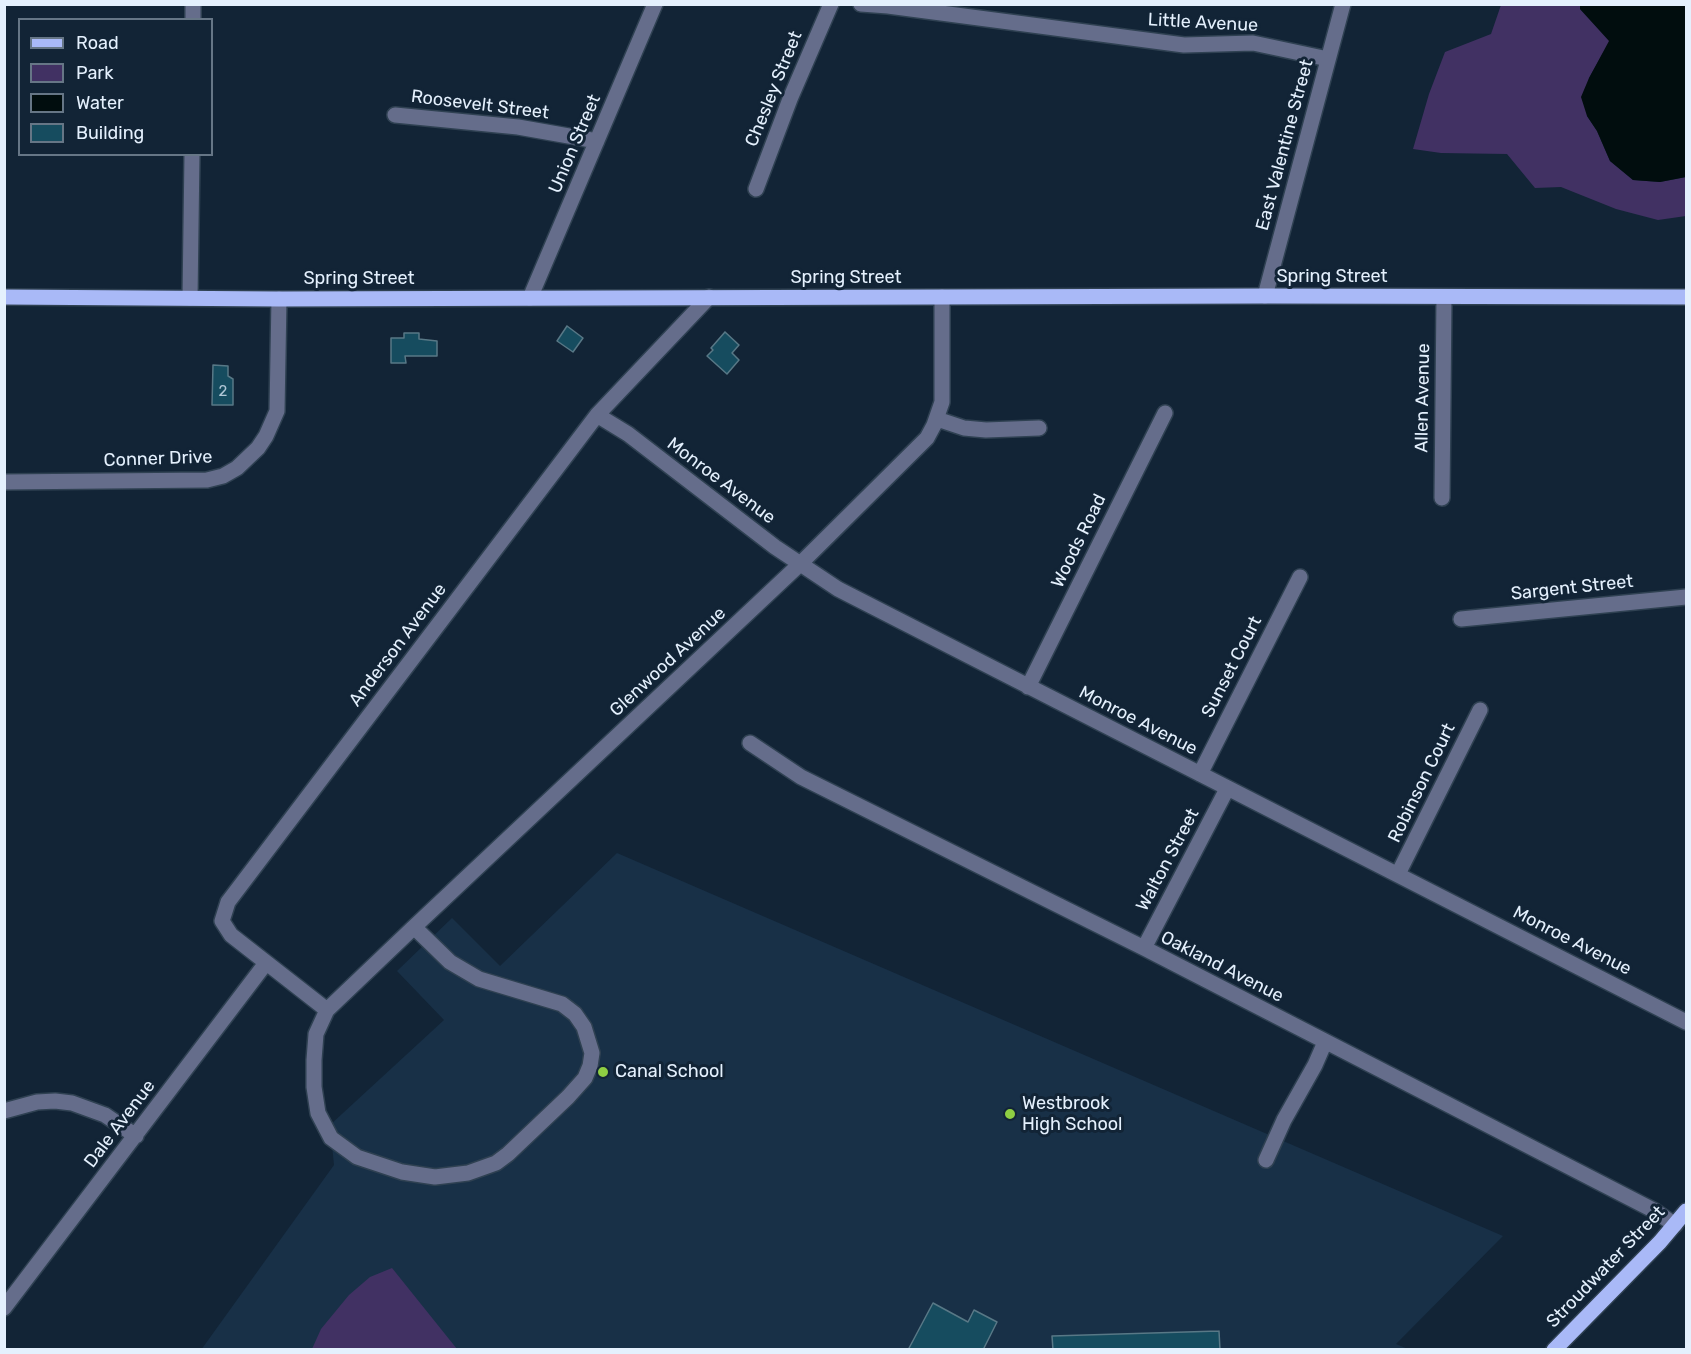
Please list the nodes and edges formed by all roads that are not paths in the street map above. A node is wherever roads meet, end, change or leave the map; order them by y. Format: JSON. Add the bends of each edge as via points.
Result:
{"nodes":[{"id":1,"x":655,"y":4,"type":"edge"},
{"id":2,"x":831,"y":4,"type":"edge"},
{"id":3,"x":861,"y":4,"type":"edge"},
{"id":4,"x":1343,"y":4,"type":"edge"},
{"id":5,"x":1328,"y":59,"type":"junction"},
{"id":6,"x":395,"y":115,"type":"dead end"},
{"id":7,"x":597,"y":141,"type":"junction"},
{"id":8,"x":192,"y":156,"type":"edge"},
{"id":9,"x":756,"y":189,"type":"dead end"},
{"id":10,"x":1265,"y":296,"type":"junction"},
{"id":11,"x":4,"y":297,"type":"edge"},
{"id":12,"x":709,"y":297,"type":"junction"},
{"id":13,"x":942,"y":297,"type":"junction"},
{"id":14,"x":1444,"y":297,"type":"junction"},
{"id":15,"x":1686,"y":297,"type":"edge"},
{"id":16,"x":190,"y":298,"type":"junction"},
{"id":17,"x":530,"y":298,"type":"junction"},
{"id":18,"x":279,"y":299,"type":"junction"},
{"id":19,"x":1165,"y":413,"type":"dead end"},
{"id":20,"x":597,"y":415,"type":"junction"},
{"id":21,"x":937,"y":419,"type":"junction"},
{"id":22,"x":1039,"y":429,"type":"dead end"},
{"id":23,"x":4,"y":482,"type":"edge"},
{"id":24,"x":1442,"y":498,"type":"dead end"},
{"id":25,"x":800,"y":564,"type":"junction"},
{"id":26,"x":1299,"y":577,"type":"dead end"},
{"id":27,"x":1686,"y":597,"type":"edge"},
{"id":28,"x":1461,"y":619,"type":"dead end"},
{"id":29,"x":1028,"y":687,"type":"junction"},
{"id":30,"x":1480,"y":710,"type":"dead end"},
{"id":31,"x":750,"y":743,"type":"dead end"},
{"id":32,"x":1200,"y":774,"type":"junction"},
{"id":33,"x":1227,"y":789,"type":"junction"},
{"id":34,"x":1398,"y":874,"type":"junction"},
{"id":35,"x":414,"y":927,"type":"junction"},
{"id":36,"x":1144,"y":948,"type":"junction"},
{"id":37,"x":267,"y":963,"type":"junction"},
{"id":38,"x":327,"y":1010,"type":"junction"},
{"id":39,"x":1686,"y":1022,"type":"edge"},
{"id":40,"x":1325,"y":1042,"type":"junction"},
{"id":41,"x":4,"y":1111,"type":"edge"},
{"id":42,"x":136,"y":1136,"type":"junction"},
{"id":43,"x":1266,"y":1160,"type":"dead end"},
{"id":44,"x":1686,"y":1211,"type":"edge"},
{"id":45,"x":1675,"y":1225,"type":"junction"},
{"id":46,"x":4,"y":1308,"type":"edge"},
{"id":47,"x":1554,"y":1350,"type":"edge"}],
"edges":[{"from":1,"to":7,"type":"street","name":"Union Street"},
{"from":2,"to":9,"type":"street","name":"Chesley Street"},
{"from":3,"to":5,"type":"street","name":"Little Avenue","via":[[1184,45],[1253,43]]},
{"from":4,"to":5,"type":"street","name":"East Valentine Street"},
{"from":5,"to":10,"type":"street","name":"East Valentine Street"},
{"from":6,"to":7,"type":"street","name":"Roosevelt Street"},
{"from":7,"to":17,"type":"street","name":"Union Street"},
{"from":8,"to":16,"type":"street"},
{"from":10,"to":13,"type":"main road","name":"Spring Street"},
{"from":10,"to":14,"type":"main road","name":"Spring Street"},
{"from":11,"to":16,"type":"main road","name":"Spring Street"},
{"from":12,"to":13,"type":"main road","name":"Spring Street"},
{"from":12,"to":17,"type":"main road","name":"Spring Street"},
{"from":12,"to":20,"type":"street","name":"Anderson Avenue"},
{"from":13,"to":21,"type":"street","name":"Glenwood Avenue","via":[[942,402]]},
{"from":14,"to":15,"type":"main road","name":"Spring Street"},
{"from":14,"to":24,"type":"street","name":"Allen Avenue"},
{"from":16,"to":18,"type":"main road","name":"Spring Street"},
{"from":17,"to":18,"type":"main road","name":"Spring Street"},
{"from":18,"to":23,"type":"street","name":"Conner Drive","via":[[277,411],[258,448],[237,468],[207,480]]},
{"from":19,"to":29,"type":"street","name":"Woods Road"},
{"from":20,"to":25,"type":"street","name":"Monroe Avenue","via":[[628,434]]},
{"from":20,"to":37,"type":"street","name":"Anderson Avenue","via":[[228,902],[222,921],[225,928]]},
{"from":21,"to":22,"type":"street","via":[[964,428]]},
{"from":21,"to":25,"type":"street","name":"Glenwood Avenue","via":[[927,438]]},
{"from":25,"to":29,"type":"street","name":"Monroe Avenue","via":[[838,589]]},
{"from":25,"to":35,"type":"street","name":"Glenwood Avenue"},
{"from":26,"to":32,"type":"street","name":"Sunset Court"},
{"from":27,"to":28,"type":"street","name":"Sargent Street"},
{"from":29,"to":32,"type":"street","name":"Monroe Avenue"},
{"from":30,"to":34,"type":"street","name":"Robinson Court"},
{"from":31,"to":36,"type":"street","name":"Oakland Avenue","via":[[801,777]]},
{"from":32,"to":33,"type":"street","name":"Monroe Avenue"},
{"from":33,"to":34,"type":"street","name":"Monroe Avenue"},
{"from":33,"to":36,"type":"street","name":"Walton Street"},
{"from":34,"to":39,"type":"street","name":"Monroe Avenue"},
{"from":35,"to":38,"type":"street","name":"Glenwood Avenue"},
{"from":35,"to":38,"type":"street","via":[[450,962],[471,975],[562,1004],[575,1014],[589,1040],[590,1066],[585,1078],[551,1114],[508,1154],[468,1173],[418,1175],[357,1157],[331,1138],[318,1113],[316,1034]]},
{"from":36,"to":40,"type":"street","name":"Oakland Avenue"},
{"from":37,"to":38,"type":"street","name":"Anderson Avenue"},
{"from":37,"to":42,"type":"street","name":"Dale Avenue"},
{"from":40,"to":43,"type":"street"},
{"from":40,"to":45,"type":"street","name":"Oakland Avenue","via":[[1655,1211]]},
{"from":41,"to":42,"type":"street","via":[[38,1102],[72,1104],[105,1115]]},
{"from":42,"to":46,"type":"street","name":"Dale Avenue"},
{"from":44,"to":45,"type":"main road","name":"Stroudwater Street"},
{"from":45,"to":47,"type":"main road","name":"Stroudwater Street"}]}
